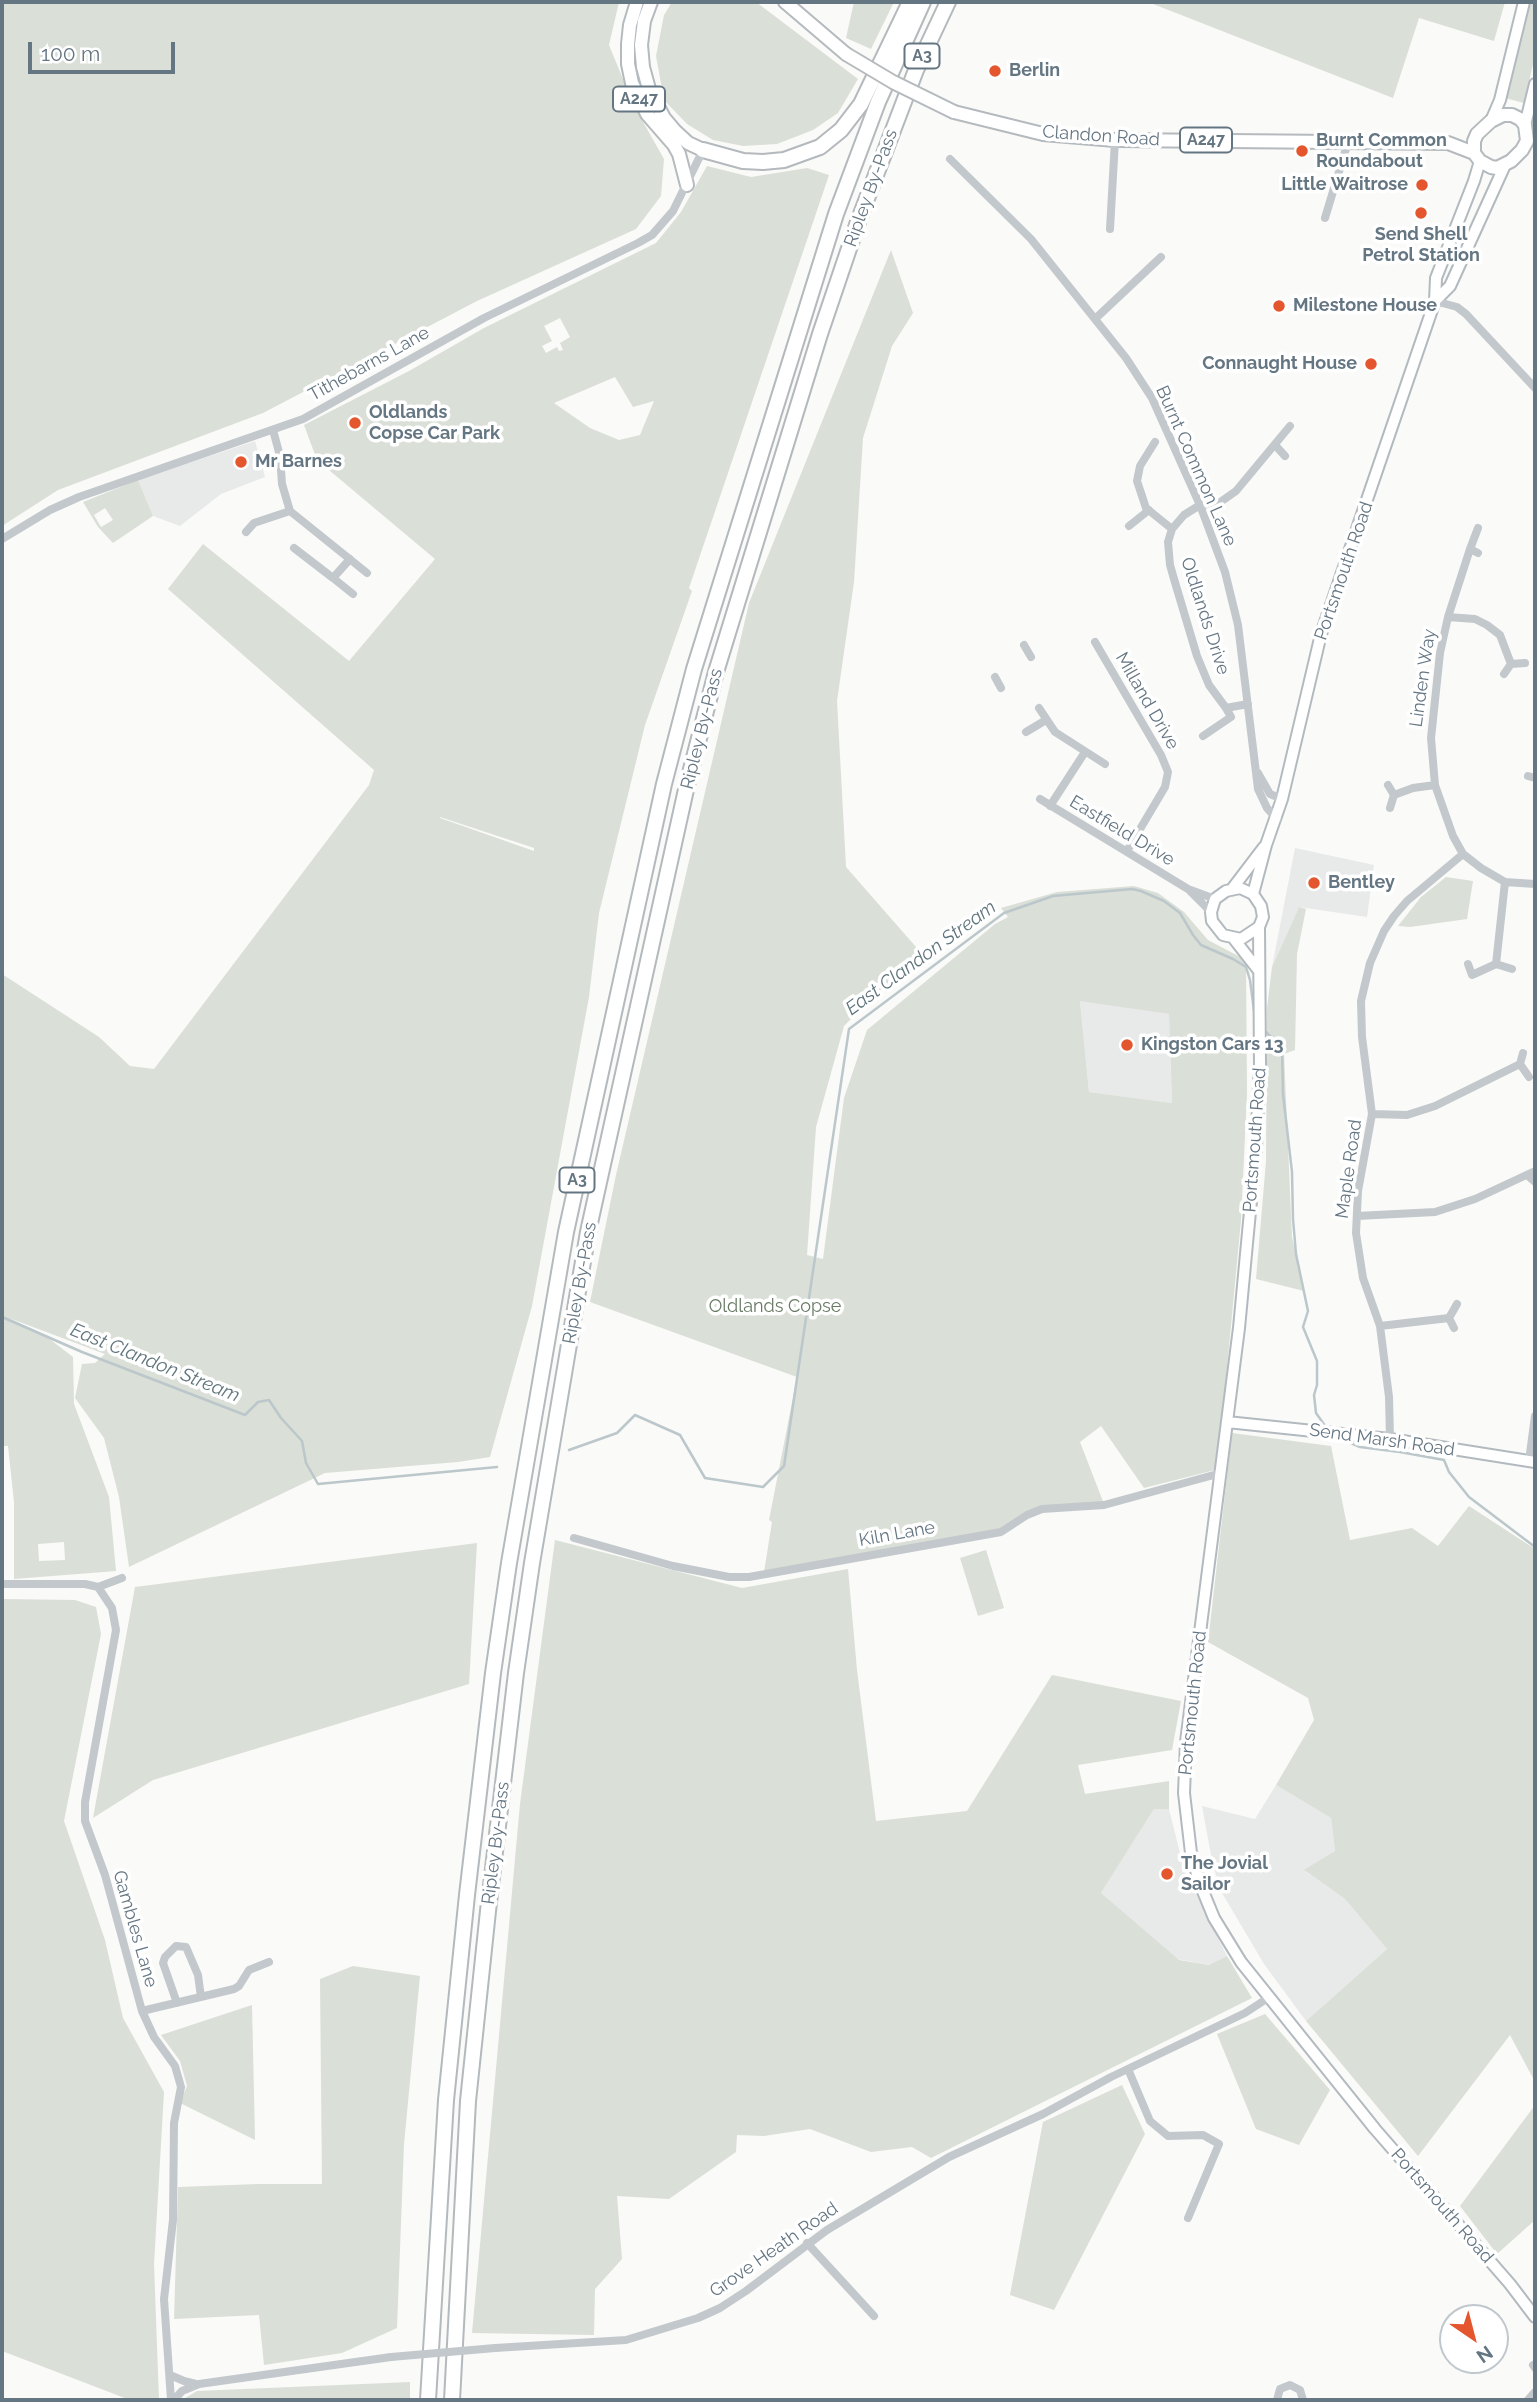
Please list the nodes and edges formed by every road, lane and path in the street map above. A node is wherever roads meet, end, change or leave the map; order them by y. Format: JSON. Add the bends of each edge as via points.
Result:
{"nodes":[{"id":1,"x":637,"y":2,"type":"edge"},
{"id":2,"x":651,"y":2,"type":"edge"},
{"id":3,"x":785,"y":2,"type":"edge"},
{"id":4,"x":910,"y":2,"type":"edge"},
{"id":5,"x":923,"y":2,"type":"edge"},
{"id":6,"x":948,"y":2,"type":"edge"},
{"id":7,"x":1524,"y":2,"type":"edge"},
{"id":8,"x":1535,"y":84,"type":"edge"},
{"id":9,"x":1491,"y":121,"type":"junction"},
{"id":10,"x":1529,"y":133,"type":"edge"},
{"id":11,"x":1477,"y":134,"type":"junction"},
{"id":12,"x":1115,"y":140,"type":"junction"},
{"id":13,"x":1348,"y":142,"type":"junction"},
{"id":14,"x":1453,"y":144,"type":"junction"},
{"id":15,"x":703,"y":150,"type":"junction"},
{"id":16,"x":1517,"y":155,"type":"junction"},
{"id":17,"x":1535,"y":156,"type":"edge"},
{"id":18,"x":1477,"y":157,"type":"junction"},
{"id":19,"x":950,"y":159,"type":"dead end"},
{"id":20,"x":1505,"y":165,"type":"junction"},
{"id":21,"x":687,"y":185,"type":"junction"},
{"id":22,"x":1325,"y":218,"type":"dead end"},
{"id":23,"x":1110,"y":229,"type":"dead end"},
{"id":24,"x":1161,"y":257,"type":"dead end"},
{"id":25,"x":1434,"y":301,"type":"junction"},
{"id":26,"x":1095,"y":319,"type":"junction"},
{"id":27,"x":1535,"y":387,"type":"edge"},
{"id":28,"x":1290,"y":426,"type":"dead end"},
{"id":29,"x":273,"y":430,"type":"junction"},
{"id":30,"x":1156,"y":442,"type":"dead end"},
{"id":31,"x":1275,"y":445,"type":"junction"},
{"id":32,"x":1285,"y":456,"type":"dead end"},
{"id":33,"x":1200,"y":505,"type":"junction"},
{"id":34,"x":1149,"y":510,"type":"junction"},
{"id":35,"x":290,"y":511,"type":"junction"},
{"id":36,"x":1129,"y":526,"type":"dead end"},
{"id":37,"x":1478,"y":528,"type":"dead end"},
{"id":38,"x":1172,"y":529,"type":"junction"},
{"id":39,"x":246,"y":532,"type":"dead end"},
{"id":40,"x":2,"y":539,"type":"edge"},
{"id":41,"x":294,"y":548,"type":"dead end"},
{"id":42,"x":350,"y":559,"type":"junction"},
{"id":43,"x":367,"y":573,"type":"dead end"},
{"id":44,"x":333,"y":578,"type":"junction"},
{"id":45,"x":353,"y":594,"type":"dead end"},
{"id":46,"x":1448,"y":617,"type":"junction"},
{"id":47,"x":1095,"y":642,"type":"dead end"},
{"id":48,"x":1024,"y":645,"type":"dead end"},
{"id":49,"x":1031,"y":657,"type":"dead end"},
{"id":50,"x":1525,"y":663,"type":"dead end"},
{"id":51,"x":1511,"y":664,"type":"junction"},
{"id":52,"x":1504,"y":674,"type":"dead end"},
{"id":53,"x":995,"y":677,"type":"dead end"},
{"id":54,"x":1001,"y":688,"type":"dead end"},
{"id":55,"x":1248,"y":704,"type":"junction"},
{"id":56,"x":1039,"y":708,"type":"dead end"},
{"id":57,"x":1226,"y":708,"type":"junction"},
{"id":58,"x":1046,"y":720,"type":"junction"},
{"id":59,"x":1026,"y":732,"type":"dead end"},
{"id":60,"x":1203,"y":736,"type":"dead end"},
{"id":61,"x":1085,"y":752,"type":"junction"},
{"id":62,"x":1105,"y":764,"type":"dead end"},
{"id":63,"x":1257,"y":770,"type":"junction"},
{"id":64,"x":1388,"y":785,"type":"dead end"},
{"id":65,"x":1435,"y":785,"type":"junction"},
{"id":66,"x":1394,"y":795,"type":"junction"},
{"id":67,"x":1040,"y":799,"type":"dead end"},
{"id":68,"x":1282,"y":799,"type":"junction"},
{"id":69,"x":1050,"y":806,"type":"junction"},
{"id":70,"x":1390,"y":808,"type":"dead end"},
{"id":71,"x":1276,"y":819,"type":"junction"},
{"id":72,"x":1266,"y":845,"type":"junction"},
{"id":73,"x":1127,"y":851,"type":"junction"},
{"id":74,"x":1463,"y":854,"type":"junction"},
{"id":75,"x":1504,"y":882,"type":"junction"},
{"id":76,"x":1535,"y":884,"type":"edge"},
{"id":77,"x":1188,"y":889,"type":"junction"},
{"id":78,"x":1232,"y":889,"type":"junction"},
{"id":79,"x":1253,"y":894,"type":"junction"},
{"id":80,"x":1215,"y":899,"type":"junction"},
{"id":81,"x":1211,"y":912,"type":"junction"},
{"id":82,"x":1259,"y":927,"type":"junction"},
{"id":83,"x":1234,"y":939,"type":"junction"},
{"id":84,"x":1468,"y":964,"type":"dead end"},
{"id":85,"x":1496,"y":964,"type":"junction"},
{"id":86,"x":1512,"y":969,"type":"dead end"},
{"id":87,"x":1261,"y":974,"type":"junction"},
{"id":88,"x":1522,"y":1053,"type":"dead end"},
{"id":89,"x":1520,"y":1065,"type":"junction"},
{"id":90,"x":1529,"y":1077,"type":"dead end"},
{"id":91,"x":1372,"y":1114,"type":"junction"},
{"id":92,"x":1531,"y":1173,"type":"edge"},
{"id":93,"x":1535,"y":1182,"type":"edge"},
{"id":94,"x":1357,"y":1216,"type":"junction"},
{"id":95,"x":1457,"y":1304,"type":"dead end"},
{"id":96,"x":1449,"y":1318,"type":"junction"},
{"id":97,"x":1380,"y":1326,"type":"junction"},
{"id":98,"x":1454,"y":1328,"type":"dead end"},
{"id":99,"x":1535,"y":1416,"type":"edge"},
{"id":100,"x":1227,"y":1422,"type":"junction"},
{"id":101,"x":1390,"y":1439,"type":"junction"},
{"id":102,"x":1532,"y":1462,"type":"edge"},
{"id":103,"x":1221,"y":1474,"type":"junction"},
{"id":104,"x":574,"y":1538,"type":"dead end"},
{"id":105,"x":122,"y":1578,"type":"dead end"},
{"id":106,"x":2,"y":1584,"type":"edge"},
{"id":107,"x":98,"y":1587,"type":"junction"},
{"id":108,"x":269,"y":1962,"type":"dead end"},
{"id":109,"x":201,"y":1997,"type":"junction"},
{"id":110,"x":1268,"y":1998,"type":"junction"},
{"id":111,"x":177,"y":2003,"type":"junction"},
{"id":112,"x":142,"y":2011,"type":"junction"},
{"id":113,"x":1128,"y":2069,"type":"junction"},
{"id":114,"x":1188,"y":2218,"type":"dead end"},
{"id":115,"x":807,"y":2243,"type":"junction"},
{"id":116,"x":874,"y":2316,"type":"dead end"},
{"id":117,"x":1535,"y":2317,"type":"edge"},
{"id":118,"x":170,"y":2375,"type":"junction"},
{"id":119,"x":199,"y":2384,"type":"junction"},
{"id":120,"x":1535,"y":2392,"type":"edge"},
{"id":121,"x":172,"y":2400,"type":"edge"},
{"id":122,"x":428,"y":2400,"type":"edge"},
{"id":123,"x":452,"y":2400,"type":"edge"},
{"id":124,"x":1277,"y":2400,"type":"edge"},
{"id":125,"x":1303,"y":2400,"type":"edge"},
{"id":126,"x":1528,"y":2400,"type":"edge"}],
"edges":[{"from":1,"to":21,"type":"main road","number":"A247","via":[[628,44],[632,83],[647,114],[679,154]]},
{"from":2,"to":15,"type":"main road","number":"A247","via":[[641,45],[649,89],[675,131]]},
{"from":3,"to":12,"type":"main road","name":"Clandon Road","number":"A247","bridge":true,"via":[[846,54],[957,114],[1043,134]]},
{"from":4,"to":15,"type":"highway","via":[[861,104],[820,147],[763,162]]},
{"from":5,"to":122,"type":"highway","name":"Ripley By-Pass","number":"A3","via":[[835,214],[695,669],[664,784],[566,1232],[507,1577],[469,1881],[446,2100]]},
{"from":6,"to":123,"type":"highway","name":"Ripley By-Pass","number":"A3","via":[[916,70],[858,222],[716,672],[588,1232],[530,1576],[488,1911],[468,2101]]},
{"from":7,"to":9,"type":"main road"},
{"from":8,"to":10,"type":"main road"},
{"from":9,"to":10,"type":"main road","via":[[1511,115],[1520,118]]},
{"from":9,"to":11,"type":"main road"},
{"from":10,"to":16,"type":"main road"},
{"from":11,"to":14,"type":"main road","name":"Clandon Road","number":"A247"},
{"from":11,"to":18,"type":"main road"},
{"from":12,"to":13,"type":"main road","name":"Clandon Road","number":"A247"},
{"from":12,"to":23,"type":"street"},
{"from":13,"to":14,"type":"main road","name":"Clandon Road","number":"A247"},
{"from":13,"to":22,"type":"street"},
{"from":14,"to":18,"type":"main road","name":"Clandon Road","number":"A247"},
{"from":15,"to":21,"type":"street","name":"Tithebarns Lane"},
{"from":16,"to":17,"type":"main road"},
{"from":16,"to":20,"type":"main road"},
{"from":18,"to":20,"type":"main road","via":[[1491,167]]},
{"from":18,"to":25,"type":"main road","name":"Portsmouth Road","via":[[1474,181],[1436,278]]},
{"from":19,"to":26,"type":"street","name":"Burnt Common Lane","via":[[1031,239]]},
{"from":20,"to":25,"type":"main road","name":"Portsmouth Road","via":[[1450,286]]},
{"from":21,"to":29,"type":"street","name":"Tithebarns Lane","via":[[652,235],[484,318],[303,419]]},
{"from":24,"to":26,"type":"street"},
{"from":25,"to":27,"type":"street","via":[[1466,314]]},
{"from":25,"to":68,"type":"main road","name":"Portsmouth Road","via":[[1321,634]]},
{"from":26,"to":33,"type":"street","name":"Burnt Common Lane","via":[[1152,398]]},
{"from":28,"to":31,"type":"street"},
{"from":29,"to":35,"type":"street"},
{"from":29,"to":40,"type":"street","name":"Tithebarns Lane","via":[[79,496]]},
{"from":30,"to":34,"type":"street","via":[[1140,466],[1137,481]]},
{"from":31,"to":32,"type":"street"},
{"from":31,"to":33,"type":"street","via":[[1236,491],[1219,503]]},
{"from":33,"to":38,"type":"street"},
{"from":33,"to":55,"type":"street","name":"Burnt Common Lane","via":[[1232,600]]},
{"from":34,"to":36,"type":"street"},
{"from":34,"to":38,"type":"street"},
{"from":35,"to":39,"type":"street","via":[[254,523]]},
{"from":35,"to":42,"type":"street"},
{"from":37,"to":46,"type":"street","name":"Linden Way","via":[[1474,551]]},
{"from":38,"to":57,"type":"street","name":"Oldlands Drive","via":[[1168,552],[1181,602],[1205,675]]},
{"from":41,"to":44,"type":"street"},
{"from":42,"to":43,"type":"street"},
{"from":42,"to":44,"type":"street"},
{"from":44,"to":45,"type":"street"},
{"from":46,"to":51,"type":"street","via":[[1487,625],[1500,635]]},
{"from":46,"to":65,"type":"street","name":"Linden Way","via":[[1432,714]]},
{"from":47,"to":73,"type":"street","name":"Milland Drive","via":[[1168,772],[1165,787]]},
{"from":48,"to":49,"type":"street"},
{"from":50,"to":51,"type":"street"},
{"from":51,"to":52,"type":"street"},
{"from":53,"to":54,"type":"street"},
{"from":55,"to":57,"type":"street"},
{"from":55,"to":63,"type":"street","name":"Burnt Common Lane"},
{"from":56,"to":58,"type":"street"},
{"from":57,"to":60,"type":"street","via":[[1231,717]]},
{"from":58,"to":59,"type":"street"},
{"from":58,"to":61,"type":"street","via":[[1055,732]]},
{"from":61,"to":62,"type":"street"},
{"from":61,"to":69,"type":"street"},
{"from":63,"to":68,"type":"street","name":"Burnt Common Lane","via":[[1270,794]]},
{"from":63,"to":71,"type":"street","name":"Burnt Common Lane","via":[[1261,797]]},
{"from":64,"to":66,"type":"street"},
{"from":65,"to":66,"type":"street"},
{"from":65,"to":74,"type":"street","name":"Linden Way"},
{"from":66,"to":70,"type":"street"},
{"from":67,"to":69,"type":"street","name":"Eastfield Drive"},
{"from":68,"to":71,"type":"main road","name":"Portsmouth Road"},
{"from":69,"to":73,"type":"street","name":"Eastfield Drive"},
{"from":71,"to":72,"type":"main road","name":"Portsmouth Road"},
{"from":72,"to":78,"type":"main road","name":"Portsmouth Road"},
{"from":72,"to":79,"type":"main road","name":"Portsmouth Road"},
{"from":73,"to":77,"type":"street","name":"Eastfield Drive"},
{"from":74,"to":75,"type":"street","name":"Linden Way"},
{"from":74,"to":91,"type":"street","name":"Maple Road","via":[[1406,901],[1384,930],[1370,963],[1361,1019]]},
{"from":75,"to":76,"type":"street","name":"Linden Way"},
{"from":75,"to":85,"type":"street"},
{"from":77,"to":80,"type":"street","name":"Eastfield Drive"},
{"from":77,"to":81,"type":"street","name":"Eastfield Drive"},
{"from":78,"to":79,"type":"main road"},
{"from":78,"to":80,"type":"main road","name":"Portsmouth Road"},
{"from":79,"to":82,"type":"main road","name":"Portsmouth Road","via":[[1263,912]]},
{"from":80,"to":81,"type":"main road"},
{"from":81,"to":83,"type":"main road","via":[[1216,929]]},
{"from":82,"to":83,"type":"main road"},
{"from":82,"to":87,"type":"main road","name":"Portsmouth Road"},
{"from":83,"to":87,"type":"main road"},
{"from":84,"to":85,"type":"street","via":[[1472,975]]},
{"from":85,"to":86,"type":"street"},
{"from":87,"to":100,"type":"main road","name":"Portsmouth Road","via":[[1252,1187]]},
{"from":88,"to":89,"type":"street"},
{"from":89,"to":90,"type":"street"},
{"from":89,"to":91,"type":"street","via":[[1422,1111]]},
{"from":91,"to":94,"type":"street","name":"Maple Road"},
{"from":92,"to":93,"type":"street"},
{"from":92,"to":94,"type":"street","via":[[1435,1212]]},
{"from":94,"to":97,"type":"street","name":"Maple Road","via":[[1363,1278]]},
{"from":95,"to":96,"type":"street"},
{"from":96,"to":97,"type":"street"},
{"from":96,"to":98,"type":"street"},
{"from":97,"to":101,"type":"street","name":"Maple Road"},
{"from":99,"to":102,"type":"street"},
{"from":100,"to":101,"type":"main road","name":"Send Marsh Road"},
{"from":100,"to":103,"type":"main road","name":"Portsmouth Road"},
{"from":101,"to":102,"type":"main road","name":"Send Marsh Road"},
{"from":103,"to":104,"type":"street","name":"Kiln Lane","via":[[1104,1505],[1042,1509],[1001,1532],[749,1577],[673,1566]]},
{"from":103,"to":110,"type":"main road","name":"Portsmouth Road","via":[[1186,1742],[1186,1815],[1196,1870],[1214,1919]]},
{"from":105,"to":107,"type":"street"},
{"from":106,"to":107,"type":"street"},
{"from":107,"to":112,"type":"street","name":"Gambles Lane","via":[[112,1608],[116,1630],[85,1821],[105,1875]]},
{"from":108,"to":109,"type":"street","via":[[249,1970],[234,1989]]},
{"from":109,"to":111,"type":"street"},
{"from":109,"to":111,"type":"street","via":[[186,1947],[176,1946],[163,1963]]},
{"from":110,"to":113,"type":"street","name":"Grove Heath Road"},
{"from":110,"to":117,"type":"main road","name":"Portsmouth Road"},
{"from":111,"to":112,"type":"street"},
{"from":112,"to":118,"type":"street","name":"Gambles Lane","via":[[175,2066],[181,2087],[174,2123],[173,2220],[163,2300]]},
{"from":113,"to":114,"type":"street","via":[[1150,2121],[1168,2136],[1203,2135],[1219,2144]]},
{"from":113,"to":115,"type":"street","name":"Grove Heath Road","via":[[949,2157]]},
{"from":115,"to":116,"type":"street"},
{"from":115,"to":119,"type":"street","name":"Grove Heath Road","bridge":true,"via":[[720,2308],[626,2340],[391,2357]]},
{"from":118,"to":119,"type":"street"},
{"from":118,"to":121,"type":"street","name":"Gambles Lane"},
{"from":119,"to":121,"type":"street","name":"Grove Heath Road"},
{"from":120,"to":126,"type":"street"},
{"from":124,"to":125,"type":"street","via":[[1280,2389],[1290,2385],[1300,2390]]}]}
